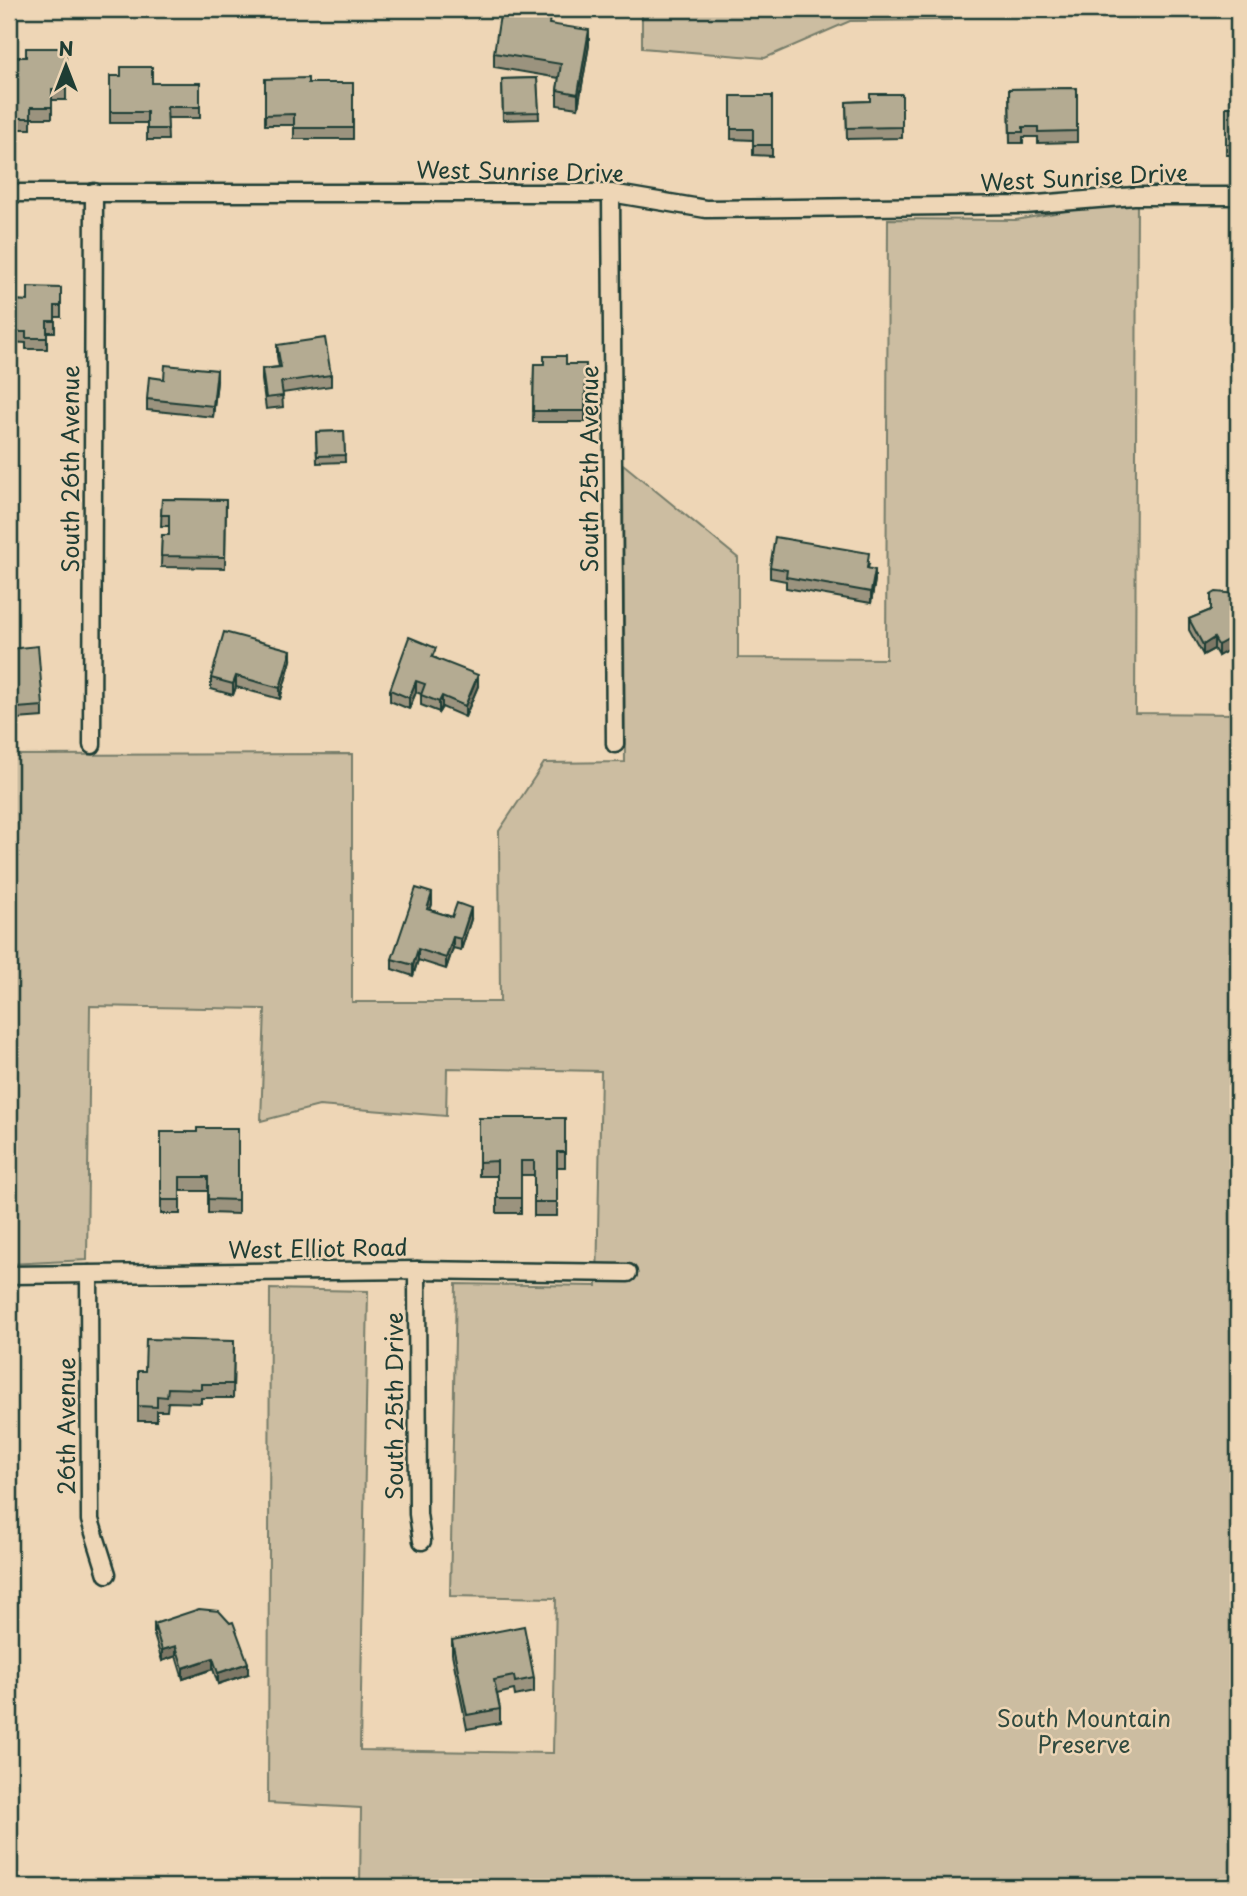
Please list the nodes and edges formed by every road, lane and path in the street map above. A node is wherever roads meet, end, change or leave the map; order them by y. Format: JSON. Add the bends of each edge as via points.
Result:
{"nodes":[{"id":1,"x":94,"y":192,"type":"junction"},
{"id":2,"x":9,"y":193,"type":"edge"},
{"id":3,"x":611,"y":193,"type":"junction"},
{"id":4,"x":1238,"y":195,"type":"edge"},
{"id":5,"x":615,"y":744,"type":"dead end"},
{"id":6,"x":92,"y":746,"type":"dead end"},
{"id":7,"x":417,"y":1270,"type":"junction"},
{"id":8,"x":628,"y":1273,"type":"dead end"},
{"id":9,"x":89,"y":1274,"type":"junction"},
{"id":10,"x":9,"y":1275,"type":"edge"},
{"id":11,"x":422,"y":1541,"type":"dead end"},
{"id":12,"x":107,"y":1574,"type":"dead end"}],
"edges":[{"from":1,"to":2,"type":"street","name":"West Sunrise Drive"},
{"from":1,"to":3,"type":"street","name":"West Sunrise Drive"},
{"from":1,"to":6,"type":"street","name":"South 26th Avenue"},
{"from":3,"to":4,"type":"street","name":"West Sunrise Drive","via":[[706,209],[1024,205],[1134,196]]},
{"from":3,"to":5,"type":"street","name":"South 25th Avenue"},
{"from":7,"to":8,"type":"street","name":"West Elliot Road"},
{"from":7,"to":9,"type":"street","name":"West Elliot Road"},
{"from":7,"to":11,"type":"street","name":"South 25th Drive","via":[[418,1514]]},
{"from":9,"to":10,"type":"street","name":"West Elliot Road"},
{"from":9,"to":12,"type":"street","name":"26th Avenue","via":[[90,1520]]}]}
